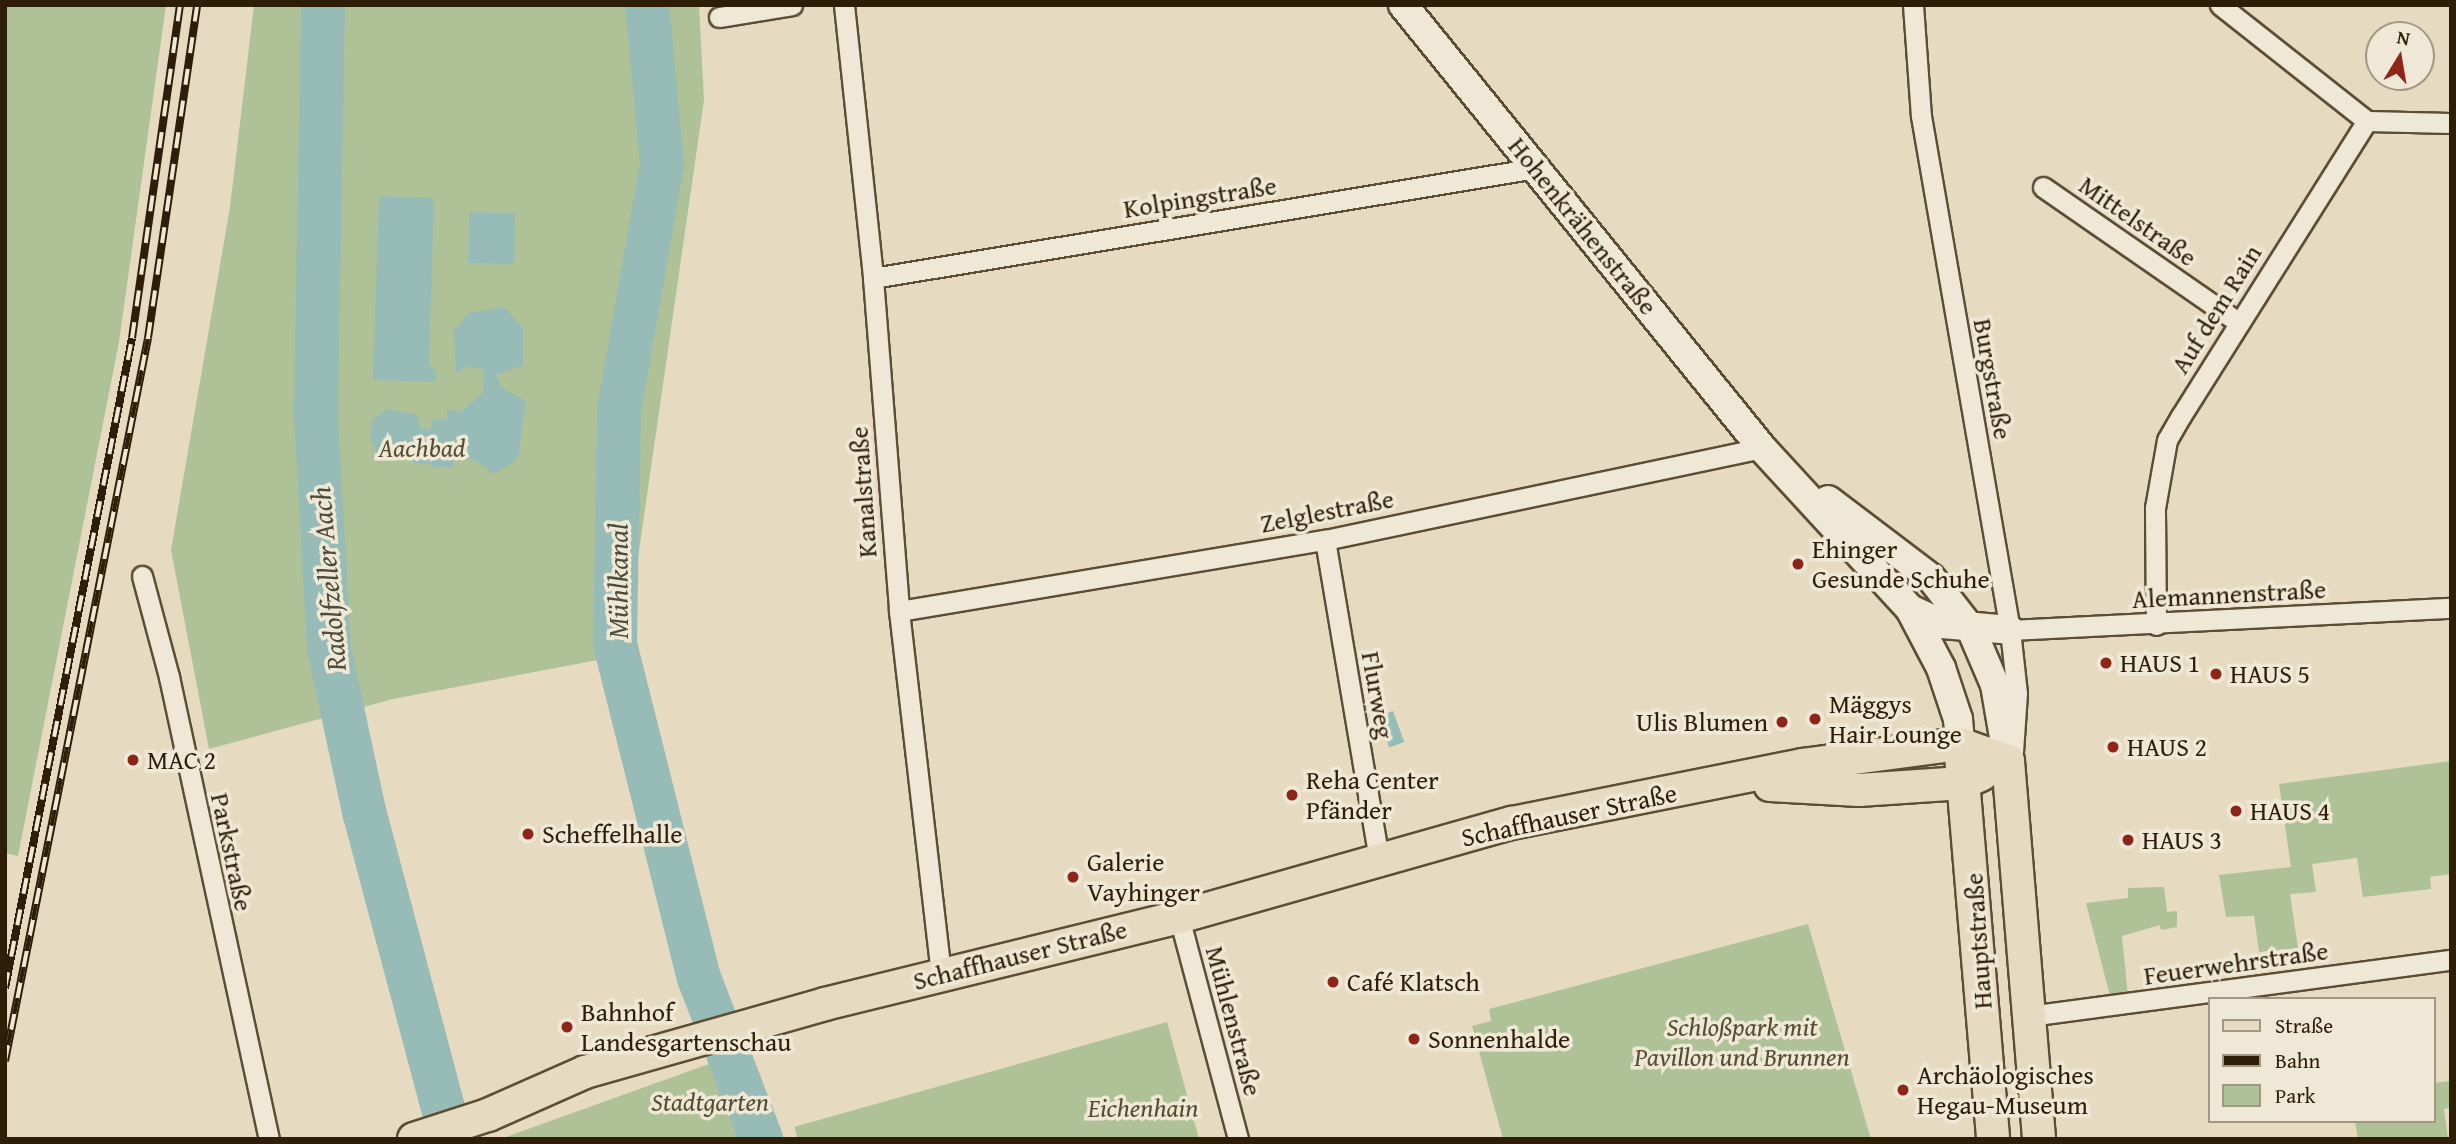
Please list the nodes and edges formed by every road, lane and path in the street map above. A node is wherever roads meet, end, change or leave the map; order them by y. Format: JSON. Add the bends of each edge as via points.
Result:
{"nodes":[{"id":1,"x":792,"y":5,"type":"edge"},
{"id":2,"x":844,"y":5,"type":"edge"},
{"id":3,"x":1403,"y":5,"type":"edge"},
{"id":4,"x":1913,"y":5,"type":"edge"},
{"id":5,"x":2220,"y":5,"type":"edge"},
{"id":6,"x":719,"y":18,"type":"dead end"},
{"id":7,"x":2367,"y":121,"type":"junction"},
{"id":8,"x":2451,"y":123,"type":"edge"},
{"id":9,"x":1536,"y":168,"type":"junction"},
{"id":10,"x":2043,"y":187,"type":"dead end"},
{"id":11,"x":873,"y":278,"type":"junction"},
{"id":12,"x":2238,"y":322,"type":"junction"},
{"id":13,"x":1762,"y":449,"type":"junction"},
{"id":14,"x":1325,"y":540,"type":"junction"},
{"id":15,"x":142,"y":576,"type":"dead end"},
{"id":16,"x":2451,"y":608,"type":"edge"},
{"id":17,"x":1910,"y":609,"type":"junction"},
{"id":18,"x":899,"y":611,"type":"junction"},
{"id":19,"x":2156,"y":625,"type":"junction"},
{"id":20,"x":1971,"y":629,"type":"junction"},
{"id":21,"x":2010,"y":630,"type":"junction"},
{"id":22,"x":1960,"y":744,"type":"junction"},
{"id":23,"x":2008,"y":761,"type":"junction"},
{"id":24,"x":1963,"y":783,"type":"junction"},
{"id":25,"x":1717,"y":784,"type":"junction"},
{"id":26,"x":1379,"y":859,"type":"junction"},
{"id":27,"x":1179,"y":917,"type":"junction"},
{"id":28,"x":2451,"y":960,"type":"edge"},
{"id":29,"x":941,"y":974,"type":"junction"},
{"id":30,"x":2029,"y":1016,"type":"junction"},
{"id":31,"x":416,"y":1138,"type":"edge"},
{"id":32,"x":268,"y":1139,"type":"edge"},
{"id":33,"x":1238,"y":1139,"type":"edge"},
{"id":34,"x":1993,"y":1139,"type":"edge"},
{"id":35,"x":2039,"y":1139,"type":"edge"}],
"edges":[{"from":1,"to":6,"type":"street"},
{"from":2,"to":11,"type":"street","name":"Kanalstraße"},
{"from":3,"to":9,"type":"main road","name":"Hohenkrähenstraße"},
{"from":4,"to":21,"type":"street","name":"Burgstraße","via":[[1921,116]]},
{"from":5,"to":7,"type":"street"},
{"from":7,"to":8,"type":"street"},
{"from":7,"to":12,"type":"street","name":"Auf dem Rain"},
{"from":9,"to":11,"type":"street","name":"Kolpingstraße"},
{"from":9,"to":13,"type":"main road","name":"Hohenkrähenstraße"},
{"from":10,"to":12,"type":"street","name":"Mittelstraße"},
{"from":11,"to":18,"type":"street","name":"Kanalstraße"},
{"from":12,"to":19,"type":"street","name":"Auf dem Rain","via":[[2167,440],[2160,466],[2153,551]]},
{"from":13,"to":14,"type":"street","name":"Zelglestraße"},
{"from":13,"to":17,"type":"main road","name":"Hohenkrähenstraße"},
{"from":13,"to":20,"type":"main road","name":"Hohenkrähenstraße","via":[[1931,578]]},
{"from":14,"to":18,"type":"street","name":"Zelglestraße"},
{"from":14,"to":26,"type":"street","name":"Flurweg"},
{"from":15,"to":32,"type":"street","name":"Parkstraße","via":[[169,677]]},
{"from":16,"to":19,"type":"street","name":"Alemannenstraße"},
{"from":17,"to":20,"type":"main road","via":[[1942,624]]},
{"from":17,"to":22,"type":"main road","name":"Hohenkrähenstraße","via":[[1941,668],[1958,719]]},
{"from":18,"to":29,"type":"street","name":"Kanalstraße"},
{"from":19,"to":21,"type":"street","name":"Alemannenstraße"},
{"from":20,"to":21,"type":"main road"},
{"from":20,"to":23,"type":"main road","name":"Hohenkrähenstraße","via":[[1995,685]]},
{"from":21,"to":23,"type":"street","name":"Burgstraße","via":[[2017,693],[2016,744]]},
{"from":22,"to":23,"type":"main road","name":"Schaffhauser Straße"},
{"from":22,"to":24,"type":"main road","name":"Hauptstraße"},
{"from":22,"to":25,"type":"main road","name":"Schaffhauser Straße","via":[[1802,765]]},
{"from":23,"to":24,"type":"main road","name":"Schaffhauser Straße"},
{"from":23,"to":30,"type":"main road","name":"Hauptstraße"},
{"from":24,"to":25,"type":"main road","name":"Schaffhauser Straße","via":[[1859,790]]},
{"from":24,"to":34,"type":"main road","name":"Hauptstraße"},
{"from":25,"to":26,"type":"main road","name":"Schaffhauser Straße","via":[[1512,823]]},
{"from":26,"to":27,"type":"main road","name":"Schaffhauser Straße"},
{"from":27,"to":29,"type":"main road","name":"Schaffhauser Straße"},
{"from":27,"to":33,"type":"street","name":"Mühlenstraße"},
{"from":28,"to":30,"type":"street","name":"Feuerwehrstraße"},
{"from":29,"to":31,"type":"main road","name":"Schaffhauser Straße","via":[[585,1072],[488,1115]]},
{"from":30,"to":35,"type":"main road","name":"Hauptstraße"}]}
